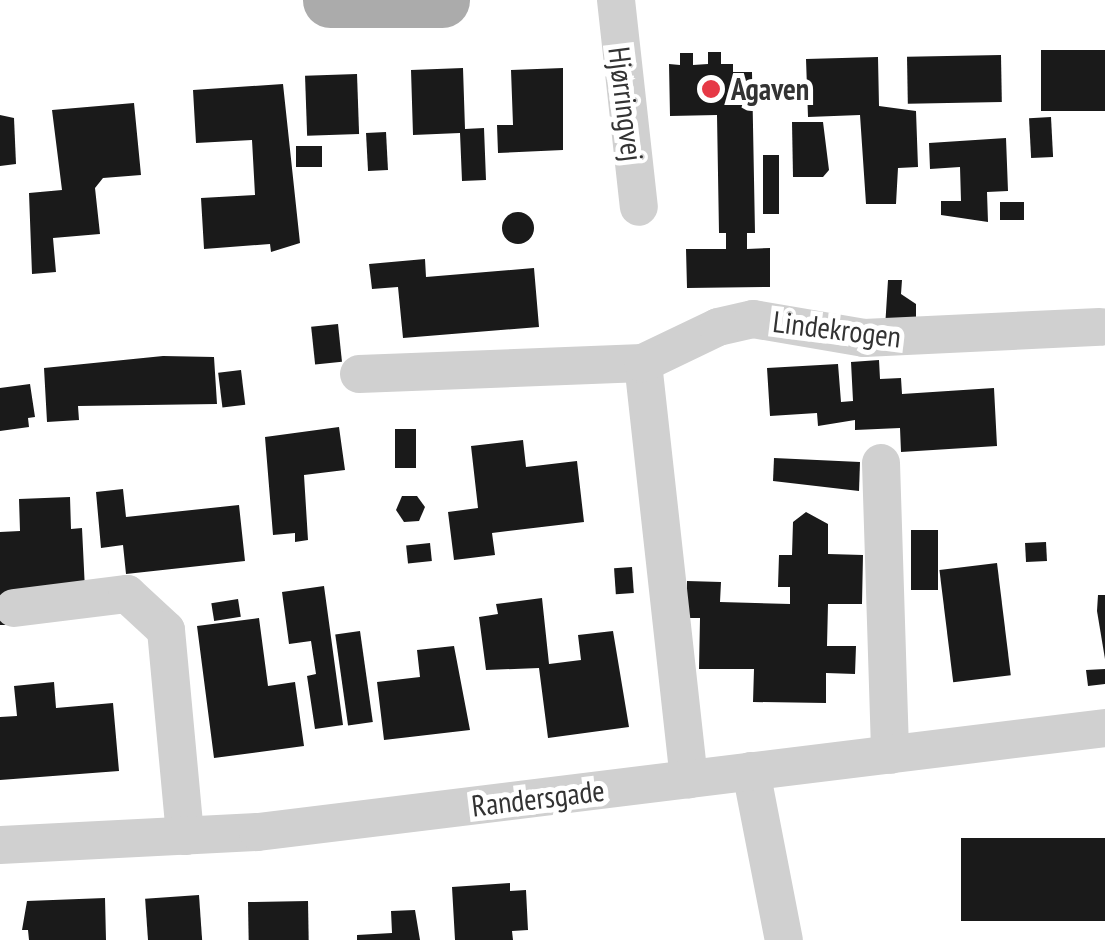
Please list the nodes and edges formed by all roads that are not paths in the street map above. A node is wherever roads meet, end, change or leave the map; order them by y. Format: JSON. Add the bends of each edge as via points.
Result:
{"nodes":[{"id":1,"x":330,"y":0,"type":"edge"},
{"id":2,"x":442,"y":0,"type":"edge"},
{"id":3,"x":616,"y":0,"type":"edge"},
{"id":4,"x":639,"y":207,"type":"dead end"},
{"id":5,"x":1100,"y":327,"type":"dead end"},
{"id":6,"x":643,"y":364,"type":"junction"},
{"id":7,"x":359,"y":374,"type":"dead end"},
{"id":8,"x":881,"y":462,"type":"dead end"},
{"id":9,"x":14,"y":608,"type":"dead end"},
{"id":10,"x":1105,"y":728,"type":"edge"},
{"id":11,"x":890,"y":755,"type":"junction"},
{"id":12,"x":752,"y":771,"type":"junction"},
{"id":13,"x":689,"y":779,"type":"junction"},
{"id":14,"x":185,"y":836,"type":"junction"},
{"id":15,"x":0,"y":844,"type":"edge"},
{"id":16,"x":784,"y":940,"type":"edge"}],
"edges":[{"from":1,"to":2,"type":"main road"},
{"from":3,"to":4,"type":"street","name":"Hjørringvej"},
{"from":5,"to":6,"type":"street","name":"Lindekrogen","via":[[864,338],[753,319],[718,327]]},
{"from":6,"to":7,"type":"street","name":"Lindekrogen"},
{"from":6,"to":13,"type":"street"},
{"from":8,"to":11,"type":"street"},
{"from":9,"to":14,"type":"street","via":[[127,594],[166,630]]},
{"from":10,"to":11,"type":"street","name":"Randersgade"},
{"from":11,"to":12,"type":"street","name":"Randersgade"},
{"from":12,"to":13,"type":"street","name":"Randersgade"},
{"from":12,"to":16,"type":"street"},
{"from":13,"to":14,"type":"street","name":"Randersgade"},
{"from":14,"to":15,"type":"street","name":"Randersgade"}]}
